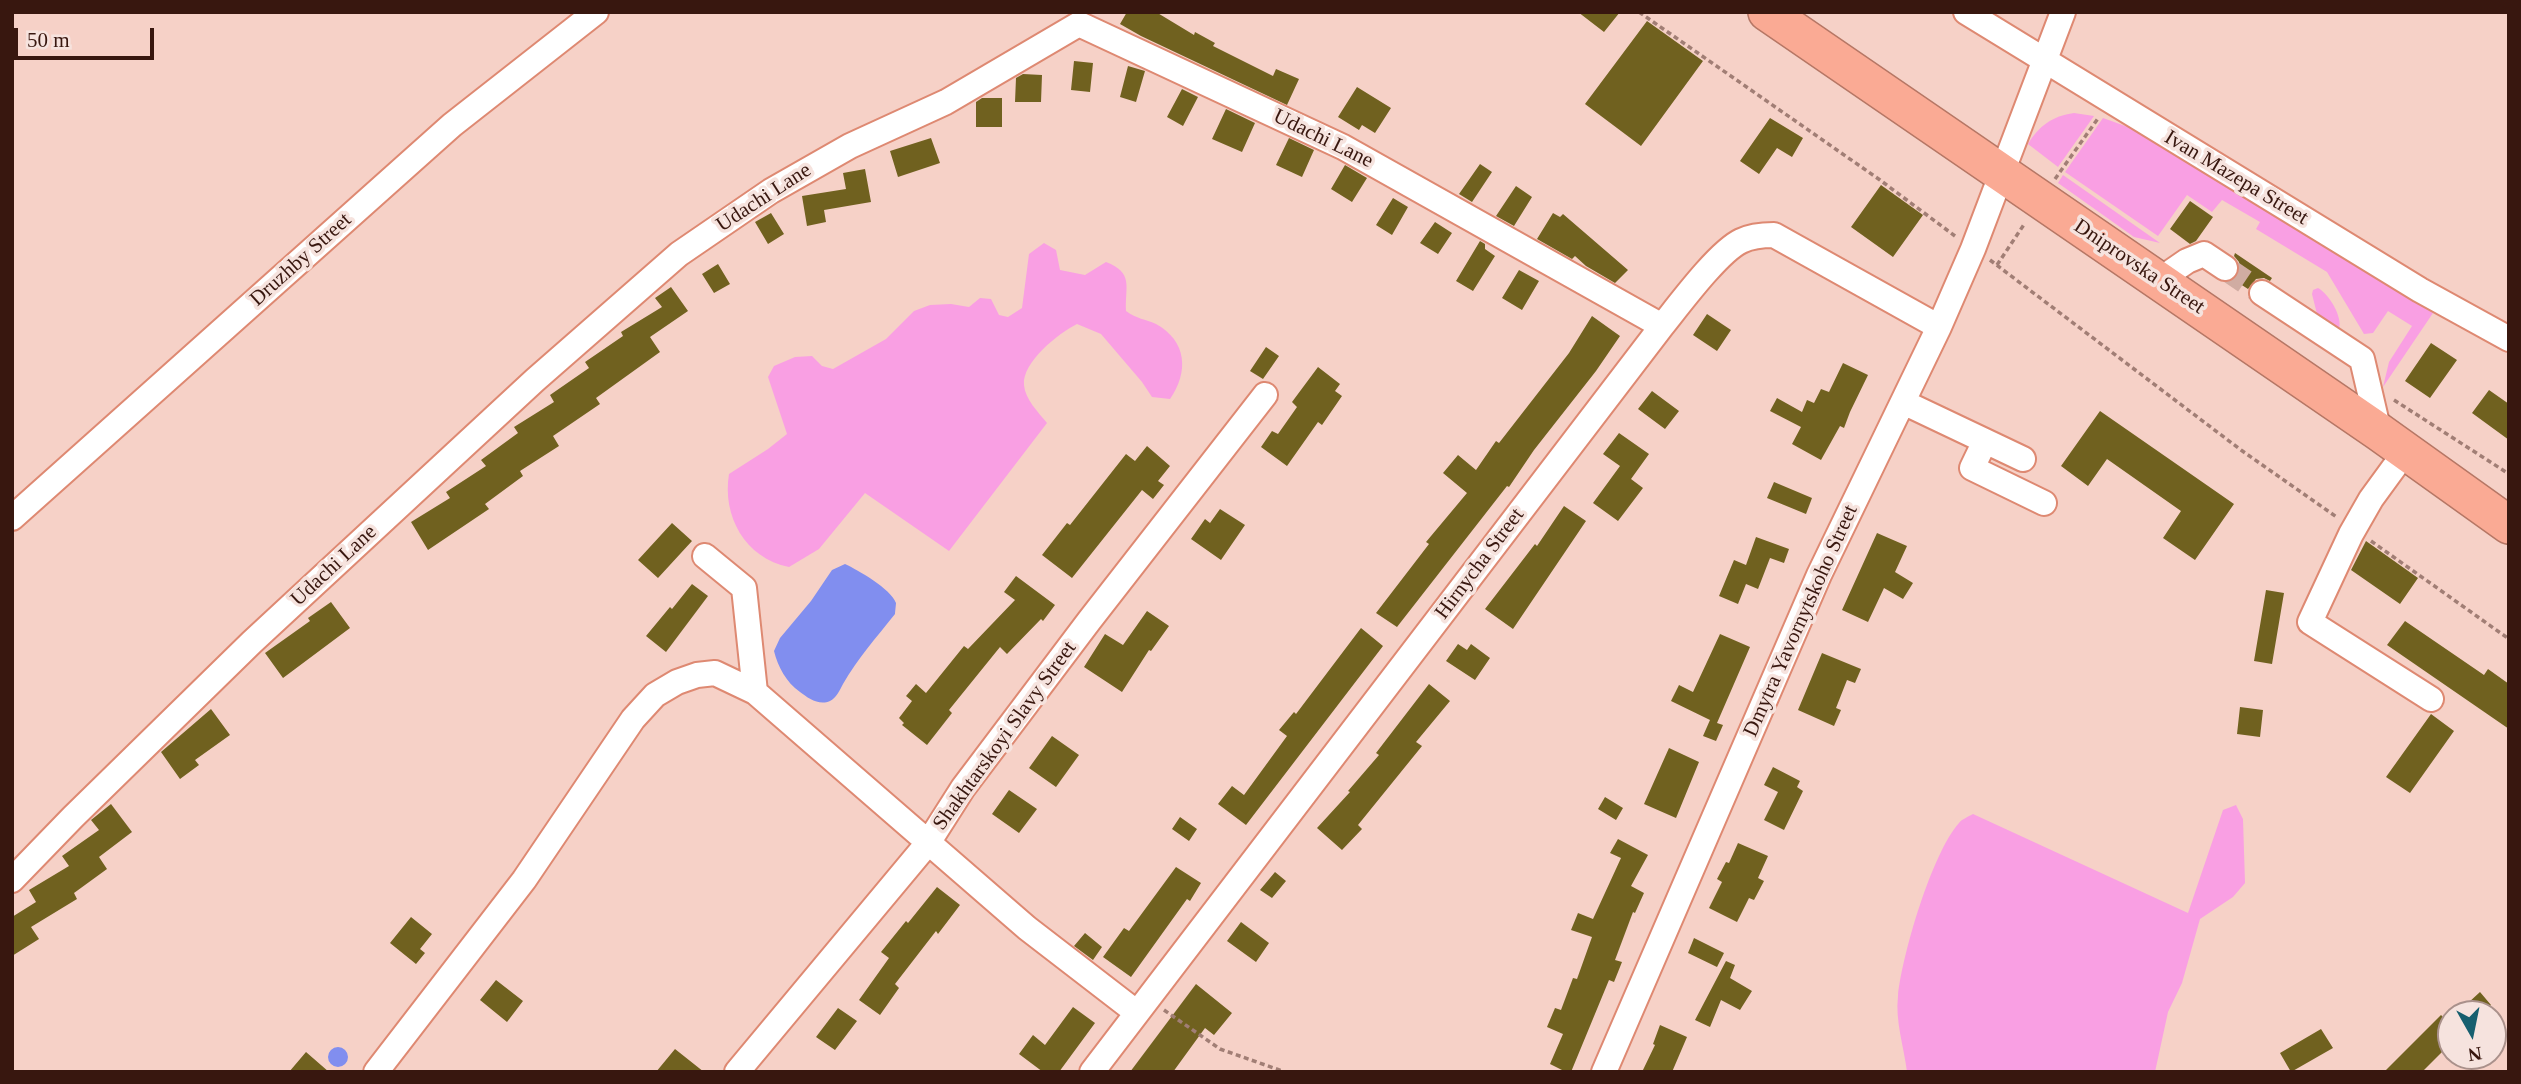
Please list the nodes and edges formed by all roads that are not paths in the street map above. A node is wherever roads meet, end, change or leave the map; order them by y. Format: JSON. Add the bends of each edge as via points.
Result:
{"nodes":[{"id":1,"x":596,"y":12,"type":"edge"},
{"id":2,"x":1767,"y":12,"type":"edge"},
{"id":3,"x":1966,"y":12,"type":"edge"},
{"id":4,"x":2063,"y":12,"type":"edge"},
{"id":5,"x":1072,"y":18,"type":"edge"},
{"id":6,"x":2044,"y":60,"type":"junction"},
{"id":7,"x":2001,"y":173,"type":"junction"},
{"id":8,"x":2225,"y":268,"type":"tunnel mouth"},
{"id":9,"x":2158,"y":281,"type":"junction"},
{"id":10,"x":2262,"y":293,"type":"tunnel mouth"},
{"id":11,"x":1662,"y":326,"type":"junction"},
{"id":12,"x":1939,"y":327,"type":"junction"},
{"id":13,"x":2509,"y":339,"type":"edge"},
{"id":14,"x":1265,"y":395,"type":"dead end"},
{"id":15,"x":1903,"y":402,"type":"junction"},
{"id":16,"x":1984,"y":441,"type":"junction"},
{"id":17,"x":2393,"y":441,"type":"junction"},
{"id":18,"x":2023,"y":459,"type":"dead end"},
{"id":19,"x":2044,"y":503,"type":"dead end"},
{"id":20,"x":12,"y":517,"type":"edge"},
{"id":21,"x":2509,"y":525,"type":"edge"},
{"id":22,"x":705,"y":556,"type":"dead end"},
{"id":23,"x":755,"y":692,"type":"junction"},
{"id":24,"x":2431,"y":699,"type":"dead end"},
{"id":25,"x":928,"y":843,"type":"junction"},
{"id":26,"x":12,"y":880,"type":"edge"},
{"id":27,"x":1141,"y":1005,"type":"junction"},
{"id":28,"x":376,"y":1072,"type":"edge"},
{"id":29,"x":737,"y":1072,"type":"edge"},
{"id":30,"x":1092,"y":1072,"type":"edge"},
{"id":31,"x":1604,"y":1072,"type":"edge"}],
"edges":[{"from":1,"to":20,"type":"street","name":"Druzhby Street","via":[[452,125]]},
{"from":2,"to":7,"type":"highway","name":"Dniprovska Street"},
{"from":3,"to":6,"type":"street","name":"Ivan Mazepa Street"},
{"from":4,"to":6,"type":"street","name":"Dmytra Yavornytskoho Street"},
{"from":5,"to":11,"type":"street","name":"Udachi Lane","via":[[1343,146]]},
{"from":5,"to":26,"type":"street","name":"Udachi Lane","via":[[946,102],[850,146],[782,184],[679,254],[252,642]]},
{"from":6,"to":7,"type":"street","name":"Dmytra Yavornytskoho Street"},
{"from":6,"to":13,"type":"street","name":"Ivan Mazepa Street","via":[[2420,290]]},
{"from":7,"to":9,"type":"highway","name":"Dniprovska Street"},
{"from":7,"to":12,"type":"street","name":"Dmytra Yavornytskoho Street"},
{"from":8,"to":9,"type":"street","via":[[2204,254]]},
{"from":9,"to":17,"type":"highway","name":"Dniprovska Street"},
{"from":10,"to":17,"type":"street","via":[[2362,359]]},
{"from":11,"to":12,"type":"street","name":"Hirnycha Street","via":[[1723,254],[1740,241],[1773,235]]},
{"from":11,"to":27,"type":"street","name":"Hirnycha Street"},
{"from":12,"to":15,"type":"street","name":"Dmytra Yavornytskoho Street"},
{"from":14,"to":25,"type":"street","name":"Shakhtarskoyi Slavy Street","via":[[962,788]]},
{"from":15,"to":16,"type":"street"},
{"from":15,"to":31,"type":"street","name":"Dmytra Yavornytskoho Street","via":[[1819,575]]},
{"from":16,"to":18,"type":"street"},
{"from":16,"to":19,"type":"street","via":[[1972,468]]},
{"from":17,"to":21,"type":"highway","name":"Dniprovska Street"},
{"from":17,"to":24,"type":"street","via":[[2371,499],[2310,622]]},
{"from":22,"to":23,"type":"street","via":[[744,588]]},
{"from":23,"to":25,"type":"street"},
{"from":23,"to":28,"type":"street","via":[[715,673],[677,682],[655,695],[633,719],[524,880]]},
{"from":25,"to":27,"type":"street","via":[[1027,928]]},
{"from":25,"to":29,"type":"street","name":"Shakhtarskoyi Slavy Street"},
{"from":27,"to":30,"type":"street","name":"Hirnycha Street"}]}
